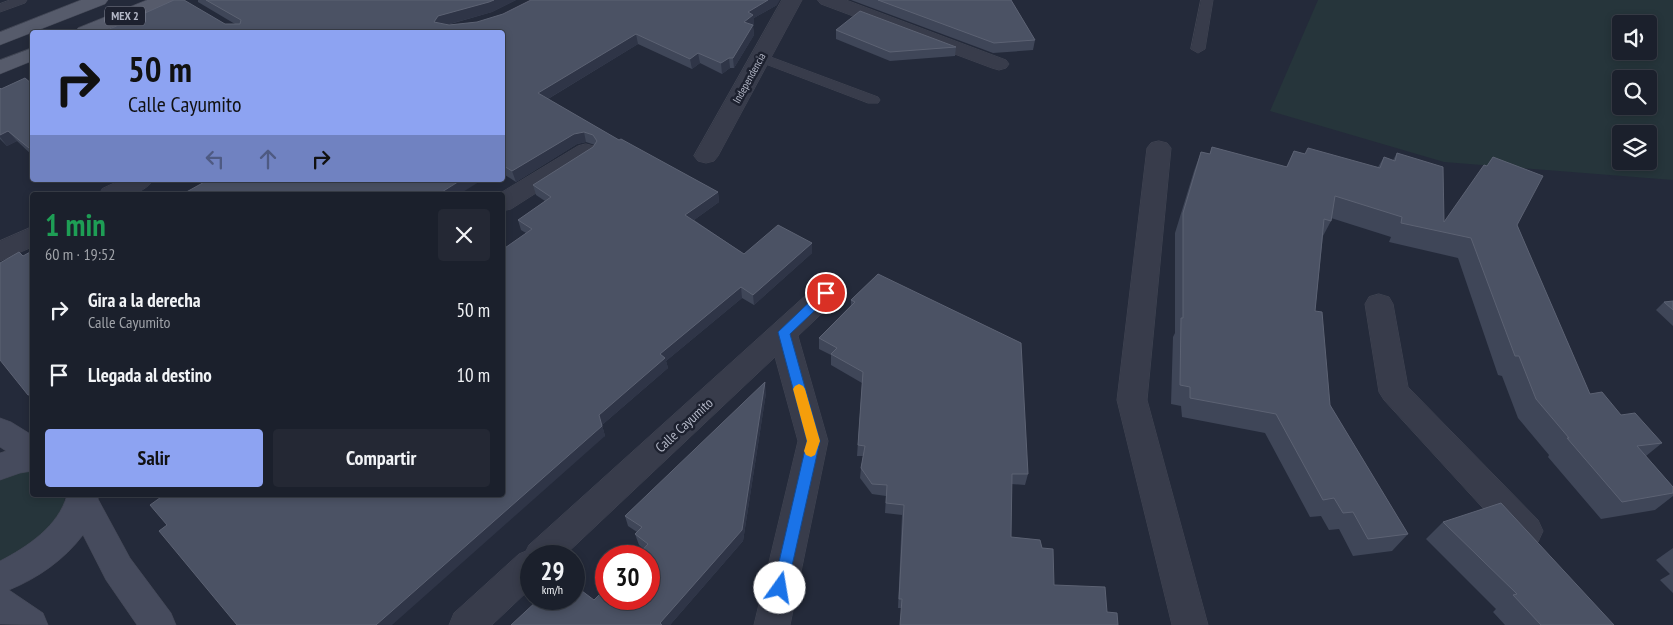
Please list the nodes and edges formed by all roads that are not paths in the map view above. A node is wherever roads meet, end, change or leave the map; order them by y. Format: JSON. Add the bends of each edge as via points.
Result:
{"nodes":[{"id":1,"x":20,"y":0,"type":"edge"},
{"id":2,"x":98,"y":0,"type":"edge"},
{"id":3,"x":164,"y":0,"type":"edge"},
{"id":4,"x":792,"y":0,"type":"edge"},
{"id":5,"x":828,"y":0,"type":"edge"},
{"id":6,"x":1207,"y":0,"type":"edge"},
{"id":7,"x":0,"y":8,"type":"edge"},
{"id":8,"x":91,"y":30,"type":"edge"},
{"id":9,"x":0,"y":39,"type":"edge"},
{"id":10,"x":1198,"y":49,"type":"dead end"},
{"id":11,"x":30,"y":55,"type":"edge"},
{"id":12,"x":760,"y":58,"type":"junction"},
{"id":13,"x":999,"y":64,"type":"dead end"},
{"id":14,"x":0,"y":68,"type":"edge"},
{"id":15,"x":873,"y":100,"type":"dead end"},
{"id":16,"x":1159,"y":148,"type":"dead end"},
{"id":17,"x":586,"y":151,"type":"edge"},
{"id":18,"x":706,"y":156,"type":"dead end"},
{"id":19,"x":137,"y":182,"type":"edge"},
{"id":20,"x":118,"y":192,"type":"edge"},
{"id":21,"x":505,"y":201,"type":"edge"},
{"id":22,"x":30,"y":237,"type":"edge"},
{"id":23,"x":0,"y":252,"type":"edge"},
{"id":24,"x":826,"y":293,"type":"dead end"},
{"id":25,"x":1379,"y":304,"type":"dead end"},
{"id":26,"x":783,"y":332,"type":"junction"},
{"id":27,"x":0,"y":431,"type":"edge"},
{"id":28,"x":30,"y":450,"type":"edge"},
{"id":29,"x":30,"y":458,"type":"edge"},
{"id":30,"x":0,"y":467,"type":"edge"},
{"id":31,"x":83,"y":498,"type":"edge"},
{"id":32,"x":553,"y":545,"type":"edge"},
{"id":33,"x":1548,"y":554,"type":"edge"},
{"id":34,"x":520,"y":575,"type":"edge"},
{"id":35,"x":0,"y":577,"type":"edge"},
{"id":36,"x":0,"y":603,"type":"edge"},
{"id":37,"x":30,"y":625,"type":"edge"},
{"id":38,"x":158,"y":625,"type":"edge"},
{"id":39,"x":466,"y":625,"type":"edge"},
{"id":40,"x":772,"y":625,"type":"edge"},
{"id":41,"x":1190,"y":625,"type":"edge"}],
"edges":[{"from":1,"to":7,"type":"lane"},
{"from":2,"to":9,"type":"main road","number":"MEX 2"},
{"from":3,"to":8,"type":"main road","number":"MEX 2"},
{"from":4,"to":12,"type":"street","name":"Independencia"},
{"from":5,"to":13,"type":"street"},
{"from":6,"to":10,"type":"lane"},
{"from":11,"to":14,"type":"main road"},
{"from":12,"to":15,"type":"lane"},
{"from":12,"to":18,"type":"street","name":"Independencia"},
{"from":16,"to":41,"type":"street","via":[[1132,400]]},
{"from":17,"to":21,"type":"street"},
{"from":19,"to":20,"type":"street"},
{"from":22,"to":23,"type":"street"},
{"from":24,"to":26,"type":"street","name":"Calle Cayumito"},
{"from":25,"to":33,"type":"street","via":[[1394,392]]},
{"from":26,"to":32,"type":"street","name":"Calle Cayumito"},
{"from":26,"to":40,"type":"street","via":[[813,441]]},
{"from":27,"to":28,"type":"street"},
{"from":29,"to":30,"type":"street"},
{"from":31,"to":35,"type":"street","via":[[73,522],[56,542],[31,562]]},
{"from":31,"to":38,"type":"street","via":[[118,569]]},
{"from":34,"to":39,"type":"street"},
{"from":36,"to":37,"type":"street"}]}
